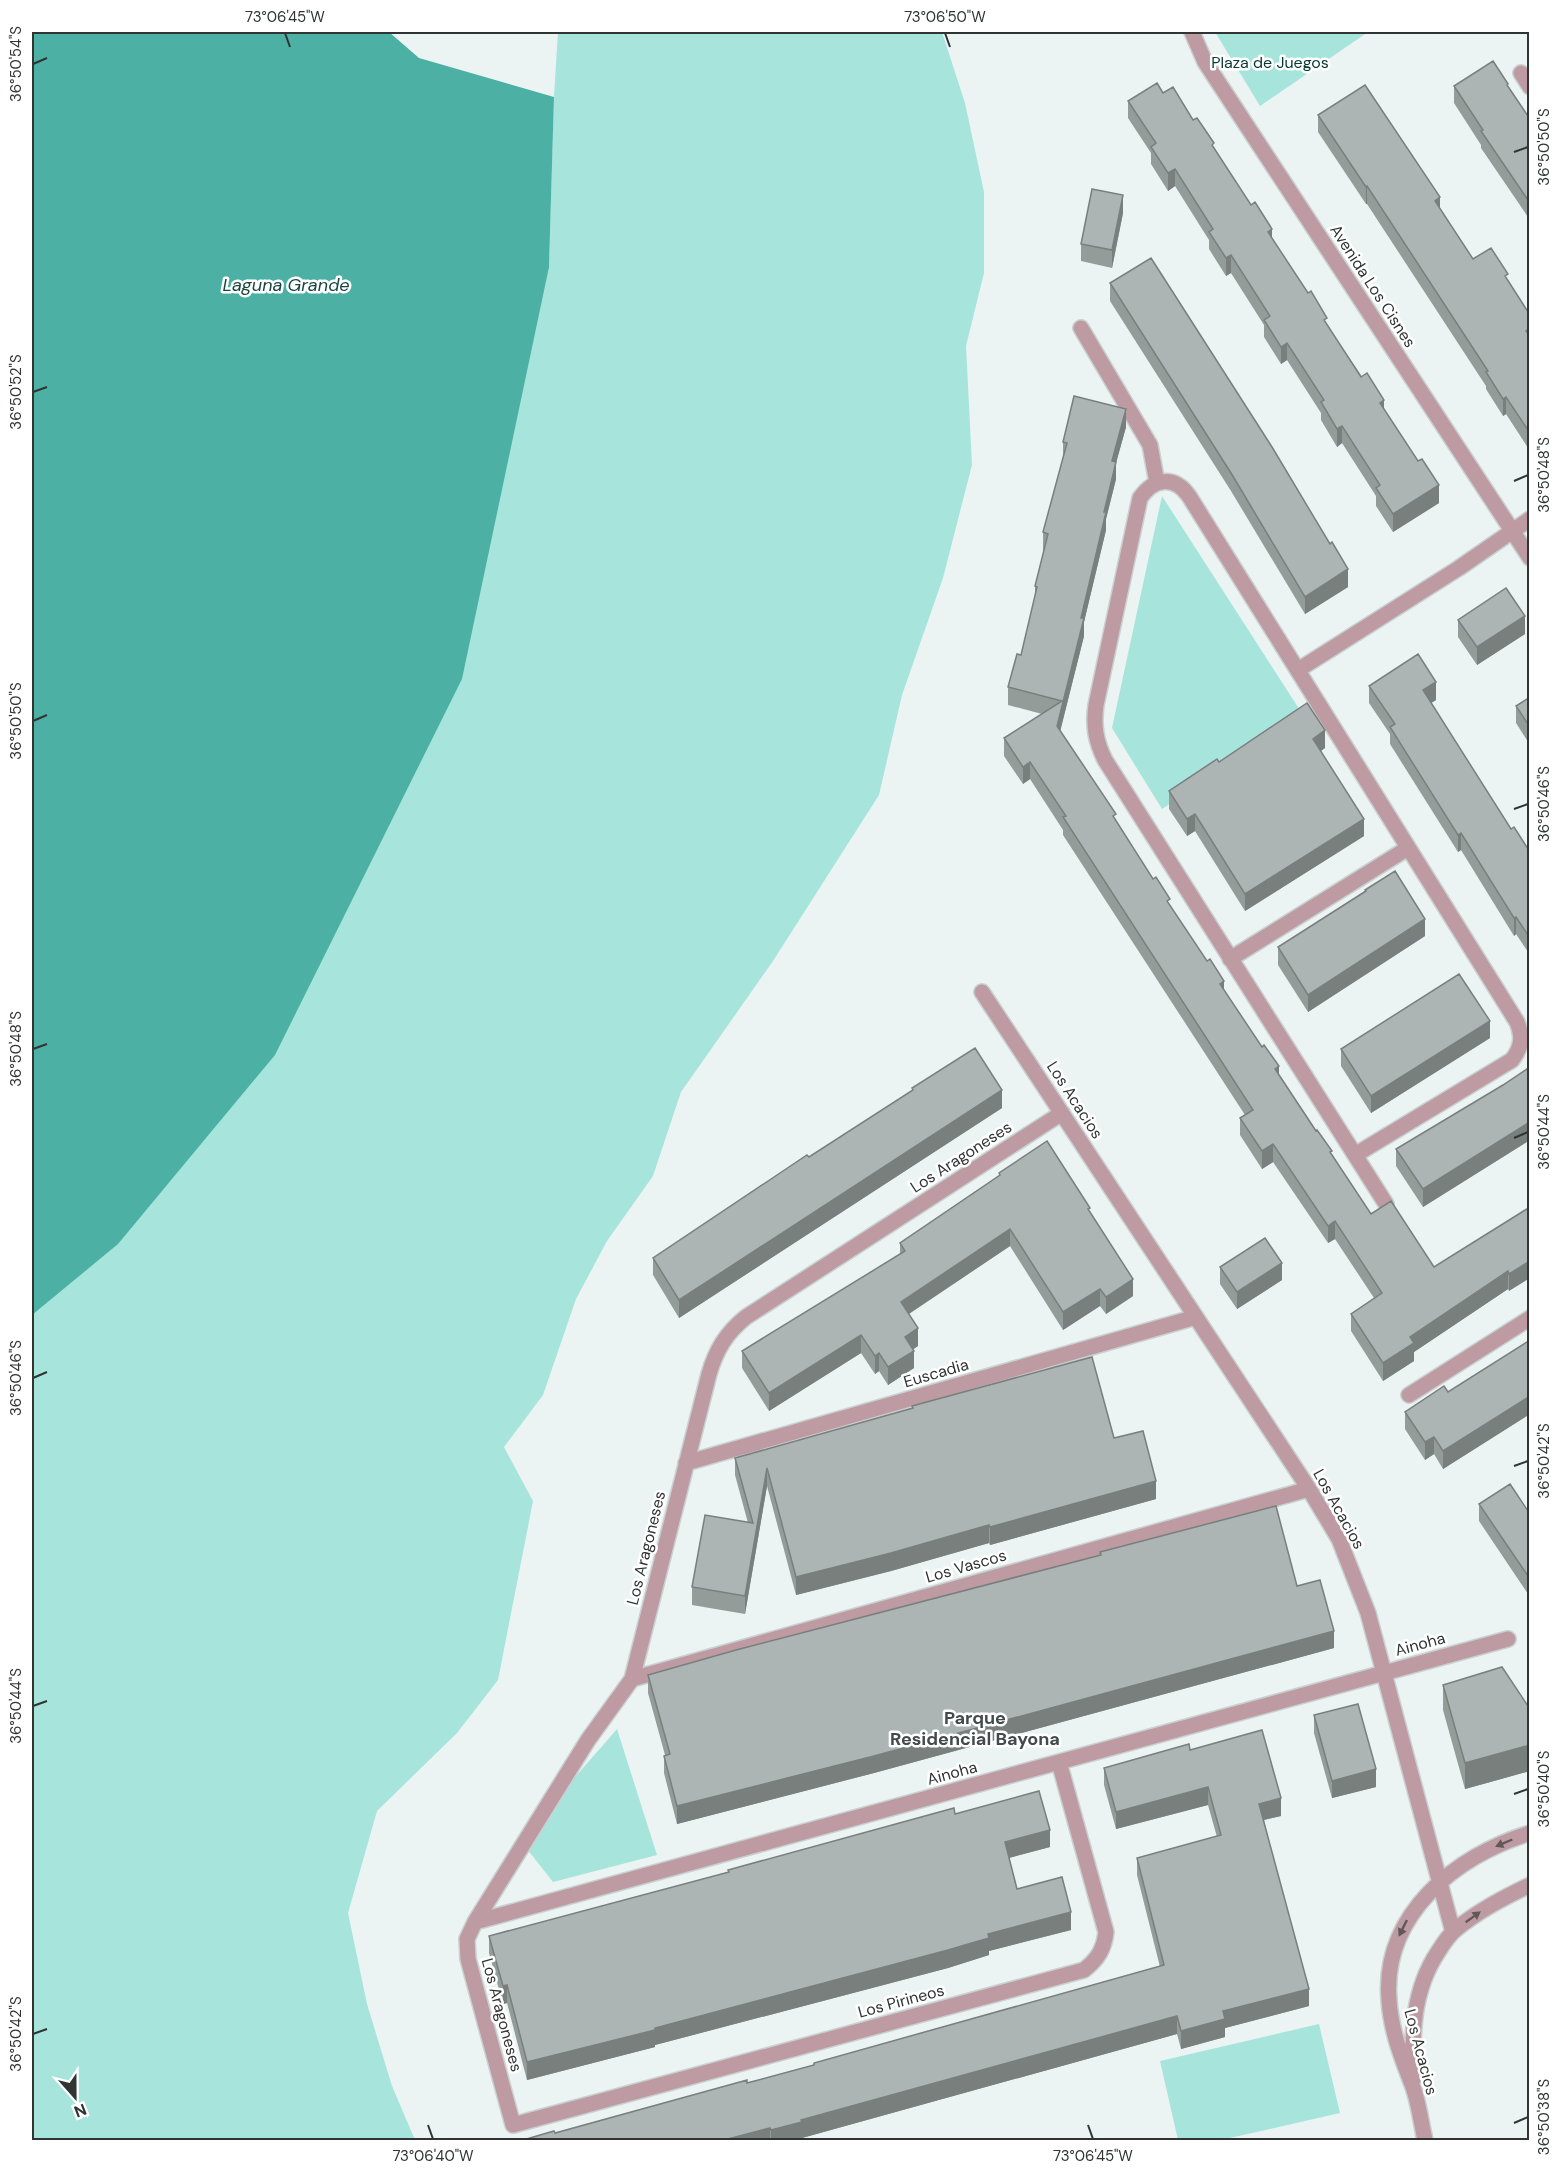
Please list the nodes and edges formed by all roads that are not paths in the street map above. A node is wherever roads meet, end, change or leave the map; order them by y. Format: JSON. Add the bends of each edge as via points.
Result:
{"nodes":[{"id":1,"x":1192,"y":32,"type":"edge"},
{"id":2,"x":1521,"y":73,"type":"dead end"},
{"id":3,"x":1530,"y":87,"type":"edge"},
{"id":4,"x":1081,"y":328,"type":"dead end"},
{"id":5,"x":1157,"y":483,"type":"junction"},
{"id":6,"x":1530,"y":519,"type":"edge"},
{"id":7,"x":1512,"y":531,"type":"junction"},
{"id":8,"x":1530,"y":558,"type":"edge"},
{"id":9,"x":1298,"y":670,"type":"junction"},
{"id":10,"x":1408,"y":848,"type":"junction"},
{"id":11,"x":1230,"y":959,"type":"junction"},
{"id":12,"x":982,"y":992,"type":"dead end"},
{"id":13,"x":1526,"y":1045,"type":"edge"},
{"id":14,"x":1062,"y":1113,"type":"junction"},
{"id":15,"x":1355,"y":1155,"type":"junction"},
{"id":16,"x":1386,"y":1204,"type":"edge"},
{"id":17,"x":1197,"y":1317,"type":"junction"},
{"id":18,"x":1530,"y":1317,"type":"edge"},
{"id":19,"x":1408,"y":1395,"type":"dead end"},
{"id":20,"x":686,"y":1463,"type":"junction"},
{"id":21,"x":1309,"y":1489,"type":"junction"},
{"id":22,"x":1508,"y":1639,"type":"dead end"},
{"id":23,"x":1383,"y":1673,"type":"junction"},
{"id":24,"x":632,"y":1679,"type":"junction"},
{"id":25,"x":1059,"y":1762,"type":"junction"},
{"id":26,"x":1530,"y":1833,"type":"edge"},
{"id":27,"x":1439,"y":1883,"type":"junction"},
{"id":28,"x":1530,"y":1884,"type":"edge"},
{"id":29,"x":474,"y":1922,"type":"junction"},
{"id":30,"x":1453,"y":1932,"type":"junction"},
{"id":31,"x":1413,"y":2089,"type":"junction"},
{"id":32,"x":513,"y":2125,"type":"joint"},
{"id":33,"x":1425,"y":2140,"type":"edge"}],
"edges":[{"from":1,"to":7,"type":"street","name":"Avenida Los Cisnes","via":[[1204,62]]},
{"from":2,"to":3,"type":"street"},
{"from":4,"to":5,"type":"street","via":[[1150,445]]},
{"from":5,"to":9,"type":"street","via":[[1167,481],[1184,488]]},
{"from":5,"to":11,"type":"street","via":[[1140,498],[1095,705],[1095,733],[1105,760]]},
{"from":6,"to":7,"type":"street"},
{"from":7,"to":8,"type":"street","name":"Avenida Los Cisnes"},
{"from":7,"to":9,"type":"street"},
{"from":9,"to":10,"type":"street"},
{"from":10,"to":11,"type":"street"},
{"from":10,"to":13,"type":"street","via":[[1517,1022]]},
{"from":11,"to":15,"type":"street"},
{"from":12,"to":14,"type":"street","name":"Los Acacios"},
{"from":13,"to":15,"type":"street","via":[[1512,1060]]},
{"from":14,"to":17,"type":"street","name":"Los Acacios"},
{"from":14,"to":20,"type":"street","name":"Los Aragoneses","via":[[733,1327],[714,1356]]},
{"from":15,"to":16,"type":"street"},
{"from":17,"to":20,"type":"street","name":"Euscadia"},
{"from":17,"to":21,"type":"street","name":"Los Acacios"},
{"from":18,"to":19,"type":"street"},
{"from":20,"to":24,"type":"street","name":"Los Aragoneses"},
{"from":21,"to":23,"type":"street","name":"Los Acacios","via":[[1354,1573]]},
{"from":21,"to":24,"type":"street","name":"Los Vascos"},
{"from":22,"to":23,"type":"street","name":"Ainoha"},
{"from":23,"to":25,"type":"street","name":"Ainoha"},
{"from":23,"to":27,"type":"street","name":"Los Acacios"},
{"from":24,"to":29,"type":"street","name":"Los Aragoneses","via":[[588,1740]]},
{"from":25,"to":29,"type":"street","name":"Ainoha"},
{"from":25,"to":32,"type":"street","name":"Los Pirineos","via":[[1106,1932],[1101,1953],[1084,1970]]},
{"from":26,"to":27,"type":"street","one_way":true,"via":[[1499,1844]]},
{"from":27,"to":30,"type":"street"},
{"from":27,"to":31,"type":"street","name":"Los Acacios","one_way":true,"via":[[1406,1921],[1389,1979],[1396,2040]]},
{"from":30,"to":28,"type":"street","one_way":true,"via":[[1485,1908]]},
{"from":29,"to":32,"type":"street","name":"Los Aragoneses","via":[[467,1939],[468,1959]]},
{"from":30,"to":31,"type":"street","via":[[1433,1959],[1418,1992],[1412,2044]]},
{"from":31,"to":33,"type":"street","name":"Los Acacios"}]}
